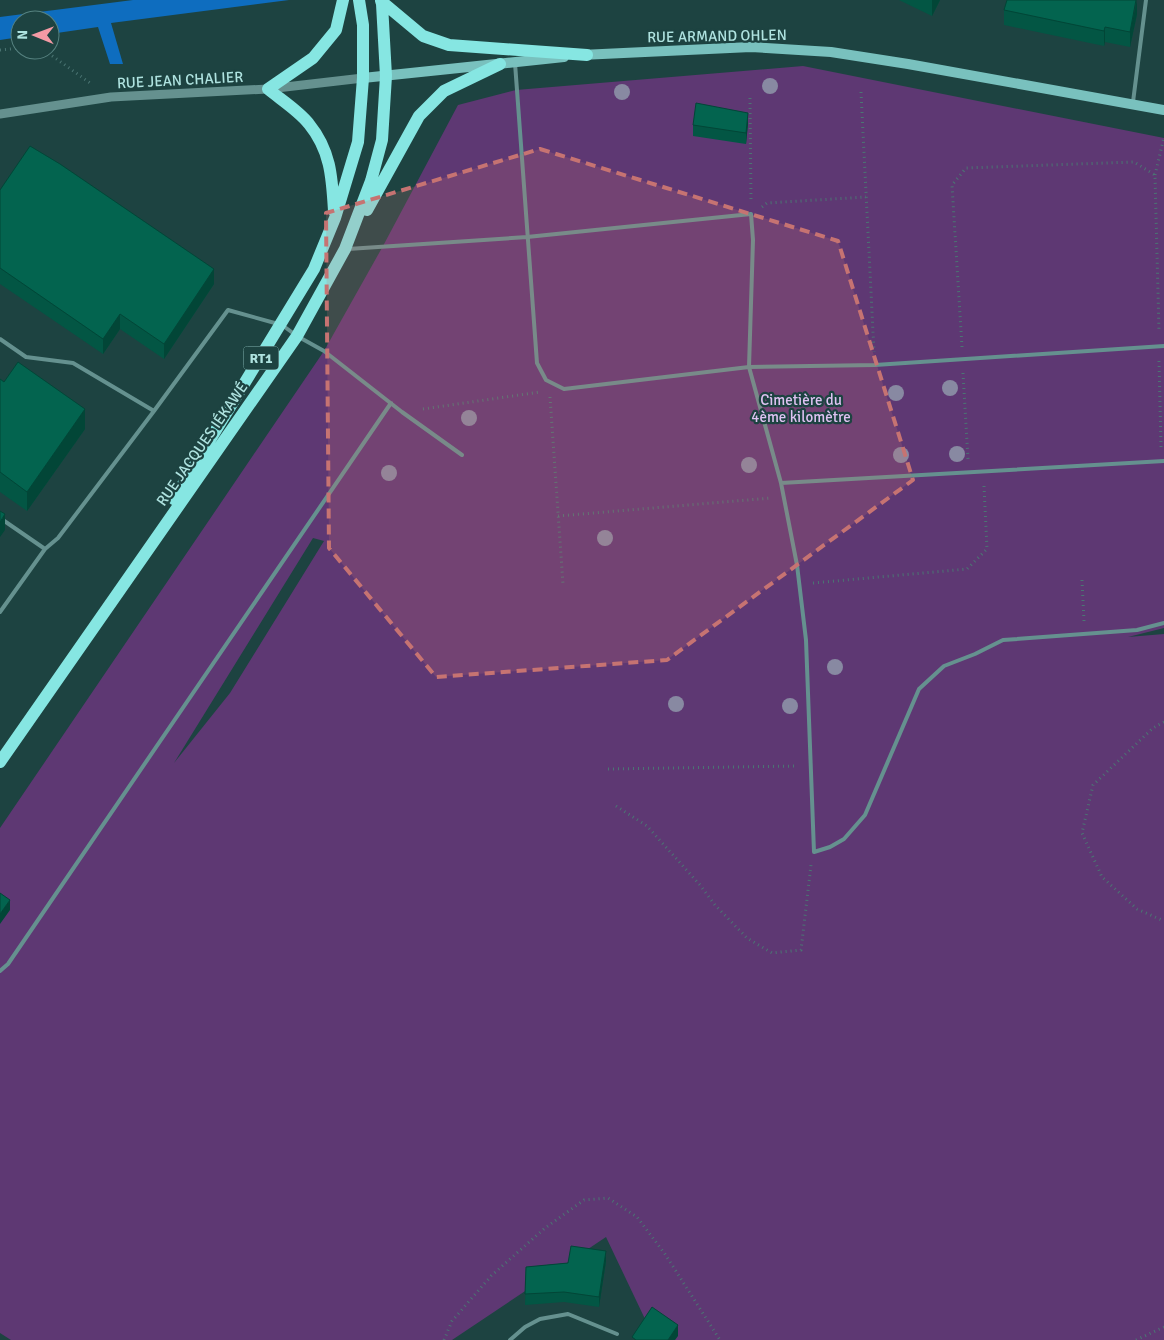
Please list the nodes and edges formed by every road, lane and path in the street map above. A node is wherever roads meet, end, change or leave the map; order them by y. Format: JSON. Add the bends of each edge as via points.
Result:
{"nodes":[{"id":1,"x":343,"y":0,"type":"edge"},
{"id":2,"x":359,"y":0,"type":"edge"},
{"id":3,"x":1146,"y":0,"type":"edge"},
{"id":4,"x":381,"y":1,"type":"edge"},
{"id":5,"x":587,"y":55,"type":"junction"},
{"id":6,"x":58,"y":60,"type":"edge"},
{"id":7,"x":515,"y":63,"type":"junction"},
{"id":8,"x":500,"y":64,"type":"junction"},
{"id":9,"x":386,"y":76,"type":"junction"},
{"id":10,"x":363,"y":78,"type":"junction"},
{"id":11,"x":268,"y":89,"type":"junction"},
{"id":12,"x":861,"y":92,"type":"dead end"},
{"id":13,"x":111,"y":98,"type":"junction"},
{"id":14,"x":750,"y":98,"type":"dead end"},
{"id":15,"x":1133,"y":104,"type":"junction"},
{"id":16,"x":1164,"y":110,"type":"edge"},
{"id":17,"x":0,"y":114,"type":"edge"},
{"id":18,"x":1164,"y":137,"type":"edge"},
{"id":19,"x":1155,"y":175,"type":"dead end"},
{"id":20,"x":866,"y":197,"type":"junction"},
{"id":21,"x":751,"y":214,"type":"junction"},
{"id":22,"x":335,"y":218,"type":"junction"},
{"id":23,"x":527,"y":237,"type":"junction"},
{"id":24,"x":345,"y":250,"type":"junction"},
{"id":25,"x":282,"y":324,"type":"junction"},
{"id":26,"x":297,"y":336,"type":"junction"},
{"id":27,"x":0,"y":339,"type":"edge"},
{"id":28,"x":1161,"y":346,"type":"edge"},
{"id":29,"x":874,"y":365,"type":"junction"},
{"id":30,"x":748,"y":367,"type":"junction"},
{"id":31,"x":391,"y":403,"type":"junction"},
{"id":32,"x":154,"y":411,"type":"junction"},
{"id":33,"x":402,"y":412,"type":"junction"},
{"id":34,"x":462,"y":455,"type":"dead end"},
{"id":35,"x":1163,"y":461,"type":"edge"},
{"id":36,"x":781,"y":483,"type":"junction"},
{"id":37,"x":784,"y":497,"type":"junction"},
{"id":38,"x":558,"y":516,"type":"junction"},
{"id":39,"x":0,"y":518,"type":"edge"},
{"id":40,"x":44,"y":549,"type":"junction"},
{"id":41,"x":1082,"y":580,"type":"dead end"},
{"id":42,"x":563,"y":584,"type":"dead end"},
{"id":43,"x":0,"y":612,"type":"edge"},
{"id":44,"x":102,"y":616,"type":"junction"},
{"id":45,"x":1164,"y":623,"type":"edge"},
{"id":46,"x":1085,"y":634,"type":"junction"},
{"id":47,"x":1164,"y":722,"type":"edge"},
{"id":48,"x":0,"y":762,"type":"edge"},
{"id":49,"x":811,"y":766,"type":"junction"},
{"id":50,"x":608,"y":769,"type":"dead end"},
{"id":51,"x":616,"y":806,"type":"dead end"},
{"id":52,"x":814,"y":852,"type":"junction"},
{"id":53,"x":1164,"y":921,"type":"edge"},
{"id":54,"x":0,"y":971,"type":"edge"},
{"id":55,"x":1164,"y":1327,"type":"edge"},
{"id":56,"x":617,"y":1334,"type":"dead end"},
{"id":57,"x":444,"y":1340,"type":"edge"},
{"id":58,"x":510,"y":1340,"type":"edge"},
{"id":59,"x":720,"y":1340,"type":"edge"},
{"id":60,"x":1136,"y":1340,"type":"edge"}],
"edges":[{"from":1,"to":11,"type":"main road","via":[[332,36],[313,58]]},
{"from":2,"to":10,"type":"main road","name":"RUE JACQUES IÉKAWÉ","number":"RT1","via":[[363,25]]},
{"from":3,"to":15,"type":"lane"},
{"from":4,"to":5,"type":"main road","via":[[423,36],[449,45]]},
{"from":4,"to":9,"type":"main road","name":"RUE JACQUES IÉKAWÉ","number":"RT1"},
{"from":5,"to":7,"type":"main road","name":"RUE ARMAND OHLEN"},
{"from":5,"to":15,"type":"main road","name":"RUE ARMAND OHLEN","via":[[751,47],[832,52]]},
{"from":6,"to":13,"type":"path"},
{"from":7,"to":8,"type":"main road","name":"RUE ARMAND OHLEN"},
{"from":7,"to":23,"type":"lane"},
{"from":8,"to":9,"type":"main road","name":"RUE ARMAND OHLEN"},
{"from":8,"to":24,"type":"main road","via":[[444,91],[419,116]]},
{"from":9,"to":10,"type":"main road","name":"RUE ARMAND OHLEN"},
{"from":9,"to":24,"type":"main road","name":"RUE JACQUES IÉKAWÉ","number":"RT1","via":[[382,140],[371,181]]},
{"from":10,"to":11,"type":"street","name":"RUE JEAN CHALIER"},
{"from":10,"to":22,"type":"main road","name":"RUE JACQUES IÉKAWÉ","number":"RT1","via":[[358,142]]},
{"from":11,"to":13,"type":"street","name":"RUE JEAN CHALIER"},
{"from":11,"to":22,"type":"main road","via":[[308,123],[323,146],[331,170]]},
{"from":12,"to":20,"type":"path"},
{"from":13,"to":17,"type":"street","name":"RUE JEAN CHALIER"},
{"from":14,"to":21,"type":"path"},
{"from":15,"to":16,"type":"main road","name":"RUE ARMAND OHLEN"},
{"from":18,"to":19,"type":"path"},
{"from":20,"to":21,"type":"path","via":[[768,203]]},
{"from":20,"to":29,"type":"path"},
{"from":21,"to":23,"type":"lane"},
{"from":21,"to":30,"type":"lane","via":[[753,240]]},
{"from":22,"to":25,"type":"main road","name":"RUE JACQUES IÉKAWÉ","number":"RT1","via":[[314,269]]},
{"from":23,"to":24,"type":"lane"},
{"from":23,"to":30,"type":"lane","via":[[537,363],[546,380],[564,389]]},
{"from":24,"to":26,"type":"main road","name":"RUE JACQUES IÉKAWÉ","number":"RT1"},
{"from":25,"to":26,"type":"lane"},
{"from":25,"to":32,"type":"lane","via":[[228,310]]},
{"from":25,"to":44,"type":"main road","name":"RUE JACQUES IÉKAWÉ","number":"RT1"},
{"from":26,"to":31,"type":"lane","via":[[324,351]]},
{"from":26,"to":44,"type":"main road","name":"RUE JACQUES IÉKAWÉ","number":"RT1"},
{"from":27,"to":32,"type":"lane","via":[[26,357],[73,364]]},
{"from":28,"to":29,"type":"lane"},
{"from":28,"to":35,"type":"path"},
{"from":29,"to":30,"type":"lane"},
{"from":30,"to":36,"type":"lane"},
{"from":31,"to":33,"type":"lane"},
{"from":31,"to":54,"type":"lane","via":[[8,964]]},
{"from":32,"to":40,"type":"lane","via":[[58,538]]},
{"from":33,"to":34,"type":"lane"},
{"from":33,"to":38,"type":"path","via":[[550,391]]},
{"from":35,"to":36,"type":"lane"},
{"from":36,"to":37,"type":"lane"},
{"from":37,"to":38,"type":"path"},
{"from":37,"to":49,"type":"lane","via":[[797,565],[806,640]]},
{"from":38,"to":42,"type":"path"},
{"from":39,"to":40,"type":"lane"},
{"from":40,"to":43,"type":"lane"},
{"from":41,"to":46,"type":"path"},
{"from":44,"to":48,"type":"main road","name":"RUE JACQUES IÉKAWÉ","number":"RT1"},
{"from":45,"to":46,"type":"lane","via":[[1137,630]]},
{"from":46,"to":52,"type":"lane","via":[[1002,640],[944,666],[919,689],[865,815],[844,839]]},
{"from":47,"to":53,"type":"path","via":[[1093,785],[1082,833],[1102,877],[1137,909]]},
{"from":49,"to":50,"type":"path"},
{"from":49,"to":52,"type":"lane"},
{"from":51,"to":52,"type":"path","via":[[648,826],[747,938],[772,953],[801,950]]},
{"from":55,"to":60,"type":"path"},
{"from":56,"to":58,"type":"lane","via":[[568,1314],[540,1319]]},
{"from":57,"to":59,"type":"path","via":[[452,1321],[491,1276],[544,1228],[584,1200],[608,1198],[637,1217],[665,1254]]}]}
